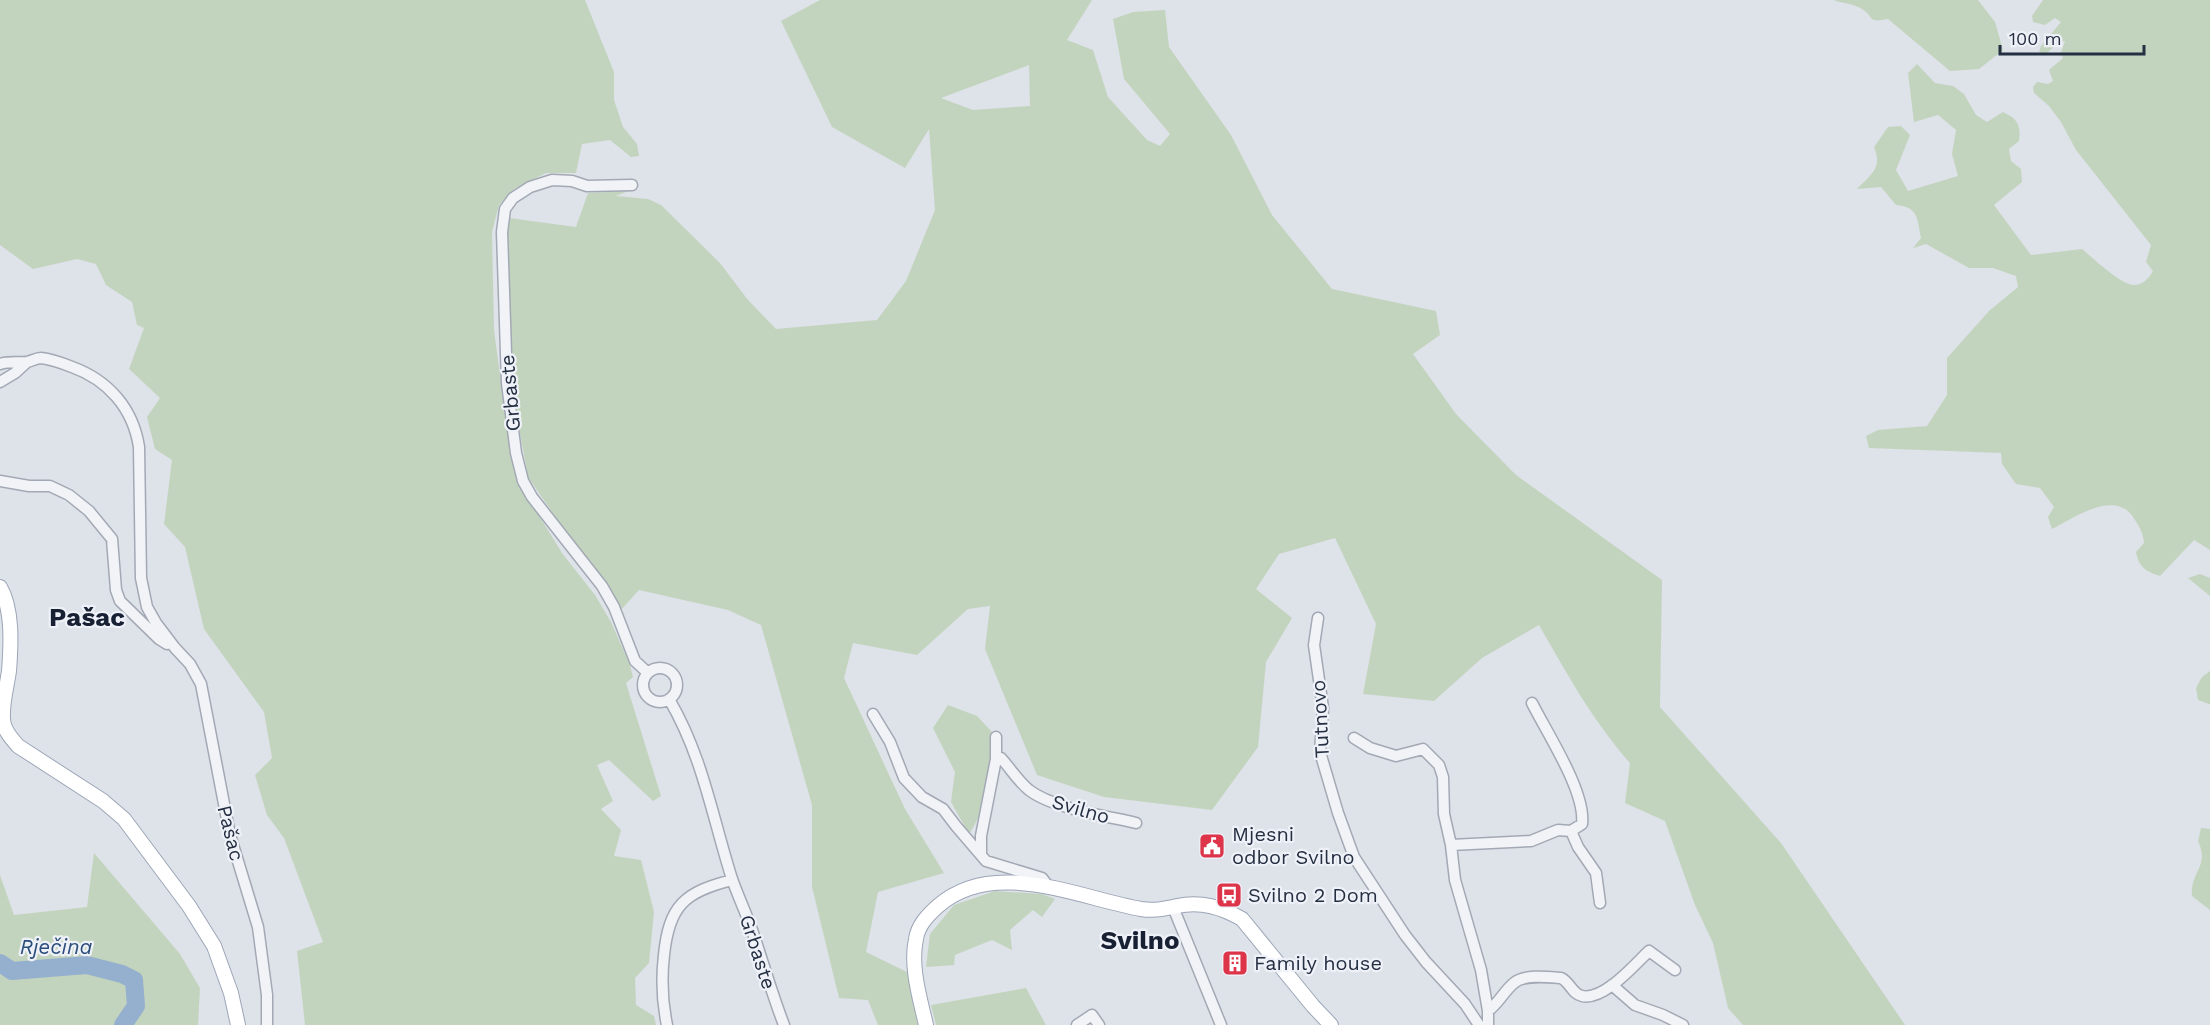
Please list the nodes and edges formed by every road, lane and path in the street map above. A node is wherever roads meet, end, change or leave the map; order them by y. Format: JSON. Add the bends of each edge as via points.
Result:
{"nodes":[{"id":1,"x":632,"y":185,"type":"dead end"},
{"id":2,"x":27,"y":362,"type":"junction"},
{"id":3,"x":0,"y":364,"type":"edge"},
{"id":4,"x":0,"y":382,"type":"edge"},
{"id":5,"x":0,"y":481,"type":"edge"},
{"id":6,"x":0,"y":587,"type":"edge"},
{"id":7,"x":1318,"y":618,"type":"dead end"},
{"id":8,"x":175,"y":648,"type":"junction"},
{"id":9,"x":648,"y":673,"type":"junction"},
{"id":10,"x":669,"y":699,"type":"junction"},
{"id":11,"x":1532,"y":703,"type":"dead end"},
{"id":12,"x":873,"y":714,"type":"dead end"},
{"id":13,"x":996,"y":737,"type":"dead end"},
{"id":14,"x":1354,"y":738,"type":"dead end"},
{"id":15,"x":996,"y":759,"type":"junction"},
{"id":16,"x":1136,"y":824,"type":"dead end"},
{"id":17,"x":1570,"y":831,"type":"junction"},
{"id":18,"x":1451,"y":845,"type":"junction"},
{"id":19,"x":981,"y":855,"type":"junction"},
{"id":20,"x":732,"y":880,"type":"junction"},
{"id":21,"x":1048,"y":886,"type":"junction"},
{"id":22,"x":1600,"y":903,"type":"dead end"},
{"id":23,"x":1173,"y":907,"type":"junction"},
{"id":24,"x":1675,"y":970,"type":"dead end"},
{"id":25,"x":1612,"y":985,"type":"junction"},
{"id":26,"x":1488,"y":1011,"type":"junction"},
{"id":27,"x":238,"y":1025,"type":"edge"},
{"id":28,"x":267,"y":1025,"type":"edge"},
{"id":29,"x":667,"y":1025,"type":"edge"},
{"id":30,"x":784,"y":1025,"type":"edge"},
{"id":31,"x":926,"y":1025,"type":"edge"},
{"id":32,"x":1077,"y":1025,"type":"edge"},
{"id":33,"x":1099,"y":1025,"type":"edge"},
{"id":34,"x":1221,"y":1025,"type":"edge"},
{"id":35,"x":1331,"y":1025,"type":"edge"},
{"id":36,"x":1479,"y":1025,"type":"edge"},
{"id":37,"x":1488,"y":1025,"type":"edge"},
{"id":38,"x":1683,"y":1025,"type":"edge"}],
"edges":[{"from":1,"to":9,"type":"street","name":"Grbaste","via":[[587,186],[552,180],[513,198],[505,210],[502,232],[504,314],[507,383],[523,481],[602,586],[635,662]]},
{"from":2,"to":3,"type":"street","name":"Pašac"},
{"from":2,"to":4,"type":"street"},
{"from":2,"to":8,"type":"street","name":"Pašac","via":[[39,358],[89,373],[102,382],[129,414],[139,447],[141,578],[147,608]]},
{"from":5,"to":8,"type":"street","name":"Pašac","via":[[50,486],[89,511],[112,539],[120,601],[159,639]]},
{"from":6,"to":27,"type":"main road","via":[[8,615],[9,671],[3,719],[9,735],[18,746],[124,819],[214,946]]},
{"from":7,"to":36,"type":"street","name":"Tutnovo","via":[[1314,645],[1323,708],[1320,752],[1354,857],[1405,935]]},
{"from":8,"to":28,"type":"street","name":"Pašac","via":[[201,684],[230,835],[258,927]]},
{"from":9,"to":10,"type":"street","name":"Grbaste","via":[[644,688],[649,697]]},
{"from":9,"to":10,"type":"street","via":[[664,668],[673,674],[677,685]]},
{"from":10,"to":20,"type":"street","name":"Grbaste","via":[[696,753]]},
{"from":11,"to":17,"type":"street","via":[[1569,773],[1583,811],[1582,824]]},
{"from":12,"to":19,"type":"street","via":[[890,742],[904,778],[922,797],[943,809]]},
{"from":13,"to":15,"type":"street"},
{"from":14,"to":18,"type":"street","name":"Tutnovo","via":[[1396,756],[1424,749],[1430,754],[1443,777],[1444,813]]},
{"from":15,"to":16,"type":"street","name":"Svilno","via":[[1001,758],[1020,782],[1048,801]]},
{"from":15,"to":19,"type":"street"},
{"from":17,"to":18,"type":"street","via":[[1558,830],[1516,843]]},
{"from":17,"to":22,"type":"street","via":[[1596,873]]},
{"from":18,"to":26,"type":"street","name":"Tutnovo","via":[[1455,880],[1476,949]]},
{"from":19,"to":21,"type":"street","via":[[986,861],[1042,878]]},
{"from":20,"to":29,"type":"street","via":[[695,893],[673,916],[661,979]]},
{"from":20,"to":30,"type":"street","name":"Grbaste"},
{"from":21,"to":23,"type":"main road","via":[[1139,909]]},
{"from":21,"to":31,"type":"main road","via":[[983,885],[946,900],[927,916],[917,932],[914,964]]},
{"from":23,"to":34,"type":"street"},
{"from":23,"to":35,"type":"main road","via":[[1207,904],[1242,919]]},
{"from":24,"to":25,"type":"street","via":[[1649,951]]},
{"from":25,"to":26,"type":"street","via":[[1582,996],[1561,978],[1524,978],[1513,983]]},
{"from":25,"to":38,"type":"street","via":[[1635,1005]]},
{"from":26,"to":37,"type":"street","name":"Tutnovo"},
{"from":32,"to":33,"type":"street","via":[[1092,1015]]}]}
